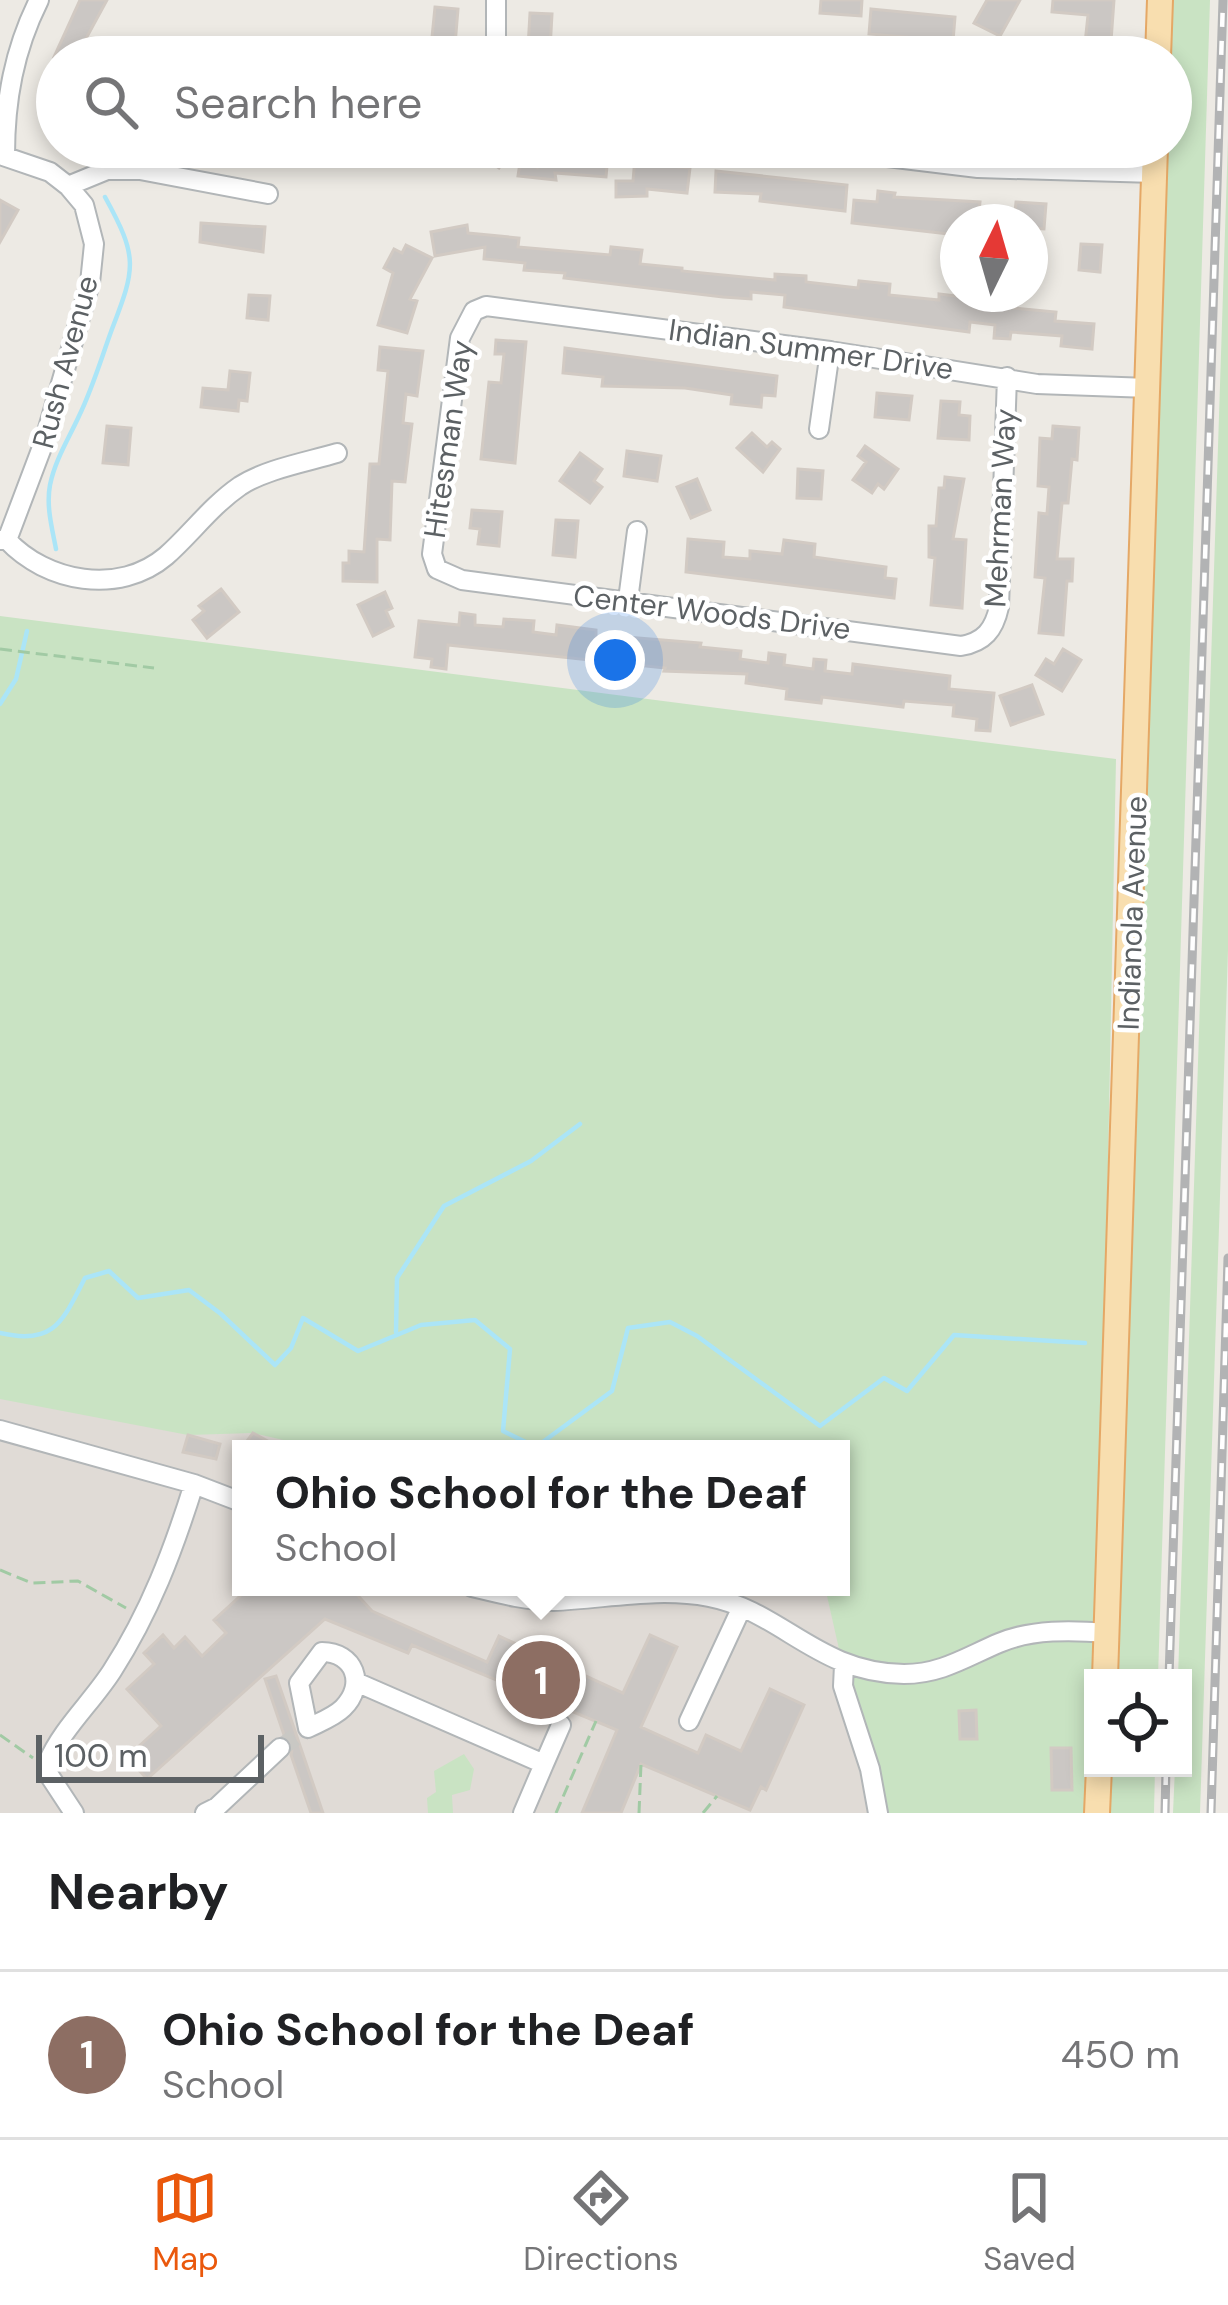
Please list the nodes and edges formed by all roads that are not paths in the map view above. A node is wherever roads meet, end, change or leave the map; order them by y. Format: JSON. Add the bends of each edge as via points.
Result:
{"nodes":[{"id":1,"x":39,"y":0,"type":"edge"},
{"id":2,"x":496,"y":0,"type":"edge"},
{"id":3,"x":1160,"y":0,"type":"edge"},
{"id":4,"x":496,"y":36,"type":"edge"},
{"id":5,"x":1159,"y":36,"type":"edge"},
{"id":6,"x":2,"y":155,"type":"edge"},
{"id":7,"x":36,"y":167,"type":"edge"},
{"id":8,"x":39,"y":168,"type":"edge"},
{"id":9,"x":1155,"y":168,"type":"edge"},
{"id":10,"x":68,"y":187,"type":"junction"},
{"id":11,"x":268,"y":194,"type":"dead end"},
{"id":12,"x":474,"y":311,"type":"joint"},
{"id":13,"x":830,"y":351,"type":"junction"},
{"id":14,"x":1007,"y":377,"type":"junction"},
{"id":15,"x":1149,"y":388,"type":"junction"},
{"id":16,"x":820,"y":429,"type":"dead end"},
{"id":17,"x":337,"y":453,"type":"dead end"},
{"id":18,"x":637,"y":531,"type":"dead end"},
{"id":19,"x":4,"y":540,"type":"edge"},
{"id":20,"x":437,"y":569,"type":"joint"},
{"id":21,"x":628,"y":600,"type":"junction"},
{"id":22,"x":986,"y":636,"type":"joint"},
{"id":23,"x":0,"y":1430,"type":"edge"},
{"id":24,"x":194,"y":1484,"type":"junction"},
{"id":25,"x":232,"y":1499,"type":"edge"},
{"id":26,"x":521,"y":1596,"type":"edge"},
{"id":27,"x":620,"y":1596,"type":"edge"},
{"id":28,"x":692,"y":1596,"type":"edge"},
{"id":29,"x":741,"y":1609,"type":"junction"},
{"id":30,"x":1107,"y":1633,"type":"junction"},
{"id":31,"x":844,"y":1664,"type":"junction"},
{"id":32,"x":1105,"y":1669,"type":"edge"},
{"id":33,"x":356,"y":1682,"type":"dead end"},
{"id":34,"x":689,"y":1721,"type":"dead end"},
{"id":35,"x":561,"y":1725,"type":"dead end"},
{"id":36,"x":280,"y":1748,"type":"tunnel mouth"},
{"id":37,"x":544,"y":1764,"type":"junction"},
{"id":38,"x":1099,"y":1777,"type":"edge"},
{"id":39,"x":74,"y":1813,"type":"edge"},
{"id":40,"x":205,"y":1813,"type":"edge"},
{"id":41,"x":523,"y":1813,"type":"edge"},
{"id":42,"x":878,"y":1813,"type":"edge"},
{"id":43,"x":1097,"y":1813,"type":"edge"}],
"edges":[{"from":1,"to":6,"type":"street","via":[[11,78]]},
{"from":2,"to":4,"type":"street"},
{"from":3,"to":5,"type":"main road"},
{"from":6,"to":7,"type":"street"},
{"from":8,"to":10,"type":"street"},
{"from":9,"to":15,"type":"main road","name":"Indianola Avenue"},
{"from":10,"to":11,"type":"street","via":[[107,170],[140,170]]},
{"from":10,"to":19,"type":"street","name":"Rush Avenue","via":[[84,205],[94,244],[90,284],[44,442]]},
{"from":12,"to":13,"type":"street","name":"Indian Summer Drive","via":[[499,305]]},
{"from":12,"to":20,"type":"street","name":"Hitesman Way","via":[[460,338],[432,538]]},
{"from":13,"to":14,"type":"street","name":"Indian Summer Drive"},
{"from":13,"to":16,"type":"street"},
{"from":14,"to":15,"type":"street","name":"Indian Summer Drive"},
{"from":14,"to":22,"type":"street","name":"Mehrman Way","via":[[999,607]]},
{"from":15,"to":30,"type":"main road","name":"Indianola Avenue"},
{"from":17,"to":19,"type":"street","via":[[244,483],[161,560],[130,576],[78,581],[25,559]]},
{"from":18,"to":21,"type":"street"},
{"from":20,"to":21,"type":"street","name":"Center Woods Drive","via":[[462,580]]},
{"from":21,"to":22,"type":"street","name":"Center Woods Drive","via":[[961,646]]},
{"from":23,"to":24,"type":"street"},
{"from":24,"to":25,"type":"street"},
{"from":24,"to":39,"type":"street","via":[[144,1617],[48,1762]]},
{"from":26,"to":27,"type":"street"},
{"from":28,"to":29,"type":"street"},
{"from":29,"to":31,"type":"street"},
{"from":29,"to":34,"type":"street"},
{"from":30,"to":31,"type":"street","via":[[1062,1630],[1011,1640],[962,1664],[904,1674]]},
{"from":30,"to":32,"type":"main road","name":"Indianola Avenue"},
{"from":31,"to":42,"type":"street"},
{"from":33,"to":37,"type":"street"},
{"from":35,"to":37,"type":"street"},
{"from":36,"to":40,"type":"street"},
{"from":37,"to":41,"type":"street"},
{"from":38,"to":43,"type":"main road"}]}
